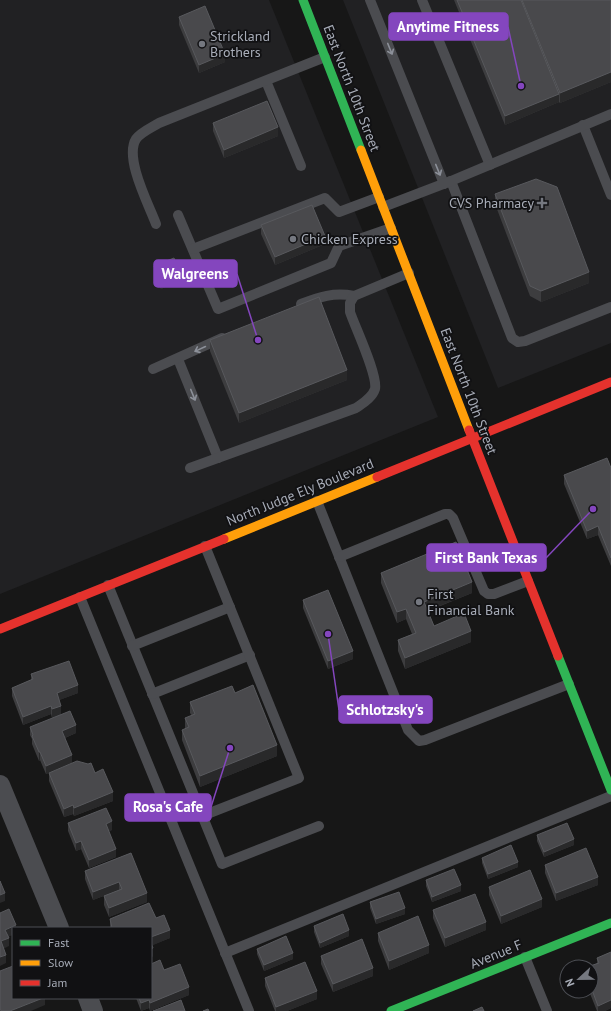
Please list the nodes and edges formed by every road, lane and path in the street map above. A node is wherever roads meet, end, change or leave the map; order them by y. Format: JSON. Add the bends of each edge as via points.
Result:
{"nodes":[{"id":1,"x":303,"y":0,"type":"edge"},
{"id":2,"x":370,"y":0,"type":"edge"},
{"id":3,"x":422,"y":0,"type":"edge"},
{"id":4,"x":325,"y":57,"type":"junction"},
{"id":5,"x":266,"y":81,"type":"junction"},
{"id":6,"x":611,"y":114,"type":"edge"},
{"id":7,"x":583,"y":125,"type":"junction"},
{"id":8,"x":490,"y":165,"type":"junction"},
{"id":9,"x":301,"y":166,"type":"dead end"},
{"id":10,"x":447,"y":183,"type":"junction"},
{"id":11,"x":609,"y":184,"type":"edge"},
{"id":12,"x":611,"y":195,"type":"edge"},
{"id":13,"x":379,"y":197,"type":"junction"},
{"id":14,"x":383,"y":207,"type":"junction"},
{"id":15,"x":178,"y":215,"type":"dead end"},
{"id":16,"x":156,"y":224,"type":"dead end"},
{"id":17,"x":391,"y":228,"type":"junction"},
{"id":18,"x":193,"y":249,"type":"junction"},
{"id":19,"x":408,"y":273,"type":"junction"},
{"id":20,"x":354,"y":296,"type":"junction"},
{"id":21,"x":611,"y":307,"type":"edge"},
{"id":22,"x":290,"y":309,"type":"edge"},
{"id":23,"x":232,"y":334,"type":"edge"},
{"id":24,"x":178,"y":359,"type":"junction"},
{"id":25,"x":152,"y":369,"type":"dead end"},
{"id":26,"x":611,"y":382,"type":"edge"},
{"id":27,"x":472,"y":438,"type":"junction"},
{"id":28,"x":218,"y":458,"type":"junction"},
{"id":29,"x":190,"y":468,"type":"dead end"},
{"id":30,"x":317,"y":501,"type":"junction"},
{"id":31,"x":205,"y":546,"type":"junction"},
{"id":32,"x":340,"y":558,"type":"junction"},
{"id":33,"x":528,"y":581,"type":"junction"},
{"id":34,"x":108,"y":585,"type":"junction"},
{"id":35,"x":80,"y":597,"type":"junction"},
{"id":36,"x":230,"y":607,"type":"junction"},
{"id":37,"x":0,"y":629,"type":"edge"},
{"id":38,"x":132,"y":646,"type":"junction"},
{"id":39,"x":250,"y":656,"type":"junction"},
{"id":40,"x":569,"y":684,"type":"junction"},
{"id":41,"x":152,"y":694,"type":"junction"},
{"id":42,"x":0,"y":785,"type":"edge"},
{"id":43,"x":611,"y":790,"type":"edge"},
{"id":44,"x":611,"y":796,"type":"edge"},
{"id":45,"x":202,"y":816,"type":"junction"},
{"id":46,"x":319,"y":826,"type":"dead end"},
{"id":47,"x":611,"y":922,"type":"edge"},
{"id":48,"x":59,"y":927,"type":"edge"},
{"id":49,"x":225,"y":953,"type":"junction"},
{"id":50,"x":525,"y":957,"type":"junction"},
{"id":51,"x":88,"y":999,"type":"edge"},
{"id":52,"x":395,"y":1010,"type":"edge"},
{"id":53,"x":93,"y":1011,"type":"edge"},
{"id":54,"x":249,"y":1011,"type":"edge"},
{"id":55,"x":547,"y":1011,"type":"edge"}],
"edges":[{"from":1,"to":4,"type":"main road","name":"East North 10th Street"},
{"from":2,"to":10,"type":"lane","one_way":true},
{"from":3,"to":8,"type":"lane"},
{"from":4,"to":5,"type":"lane"},
{"from":4,"to":13,"type":"main road","name":"East North 10th Street"},
{"from":5,"to":9,"type":"lane"},
{"from":5,"to":16,"type":"lane","via":[[159,124],[145,131],[136,140],[132,154],[135,169]]},
{"from":6,"to":7,"type":"lane"},
{"from":7,"to":8,"type":"lane"},
{"from":7,"to":11,"type":"lane"},
{"from":8,"to":10,"type":"lane"},
{"from":10,"to":14,"type":"lane"},
{"from":10,"to":21,"type":"lane","via":[[512,338],[518,342],[525,341]]},
{"from":11,"to":12,"type":"lane"},
{"from":13,"to":14,"type":"main road","name":"East North 10th Street"},
{"from":13,"to":18,"type":"lane","via":[[339,212],[325,198]]},
{"from":14,"to":17,"type":"main road","name":"East North 10th Street"},
{"from":15,"to":18,"type":"lane"},
{"from":17,"to":18,"type":"lane","via":[[339,246],[331,263],[218,308]]},
{"from":17,"to":19,"type":"main road","name":"East North 10th Street"},
{"from":19,"to":20,"type":"lane"},
{"from":19,"to":27,"type":"main road","name":"East North 10th Street"},
{"from":20,"to":22,"type":"lane","via":[[341,294],[319,297]]},
{"from":20,"to":28,"type":"lane","via":[[350,302],[350,312],[374,377],[374,389],[368,400],[356,408]]},
{"from":23,"to":24,"type":"lane","one_way":true},
{"from":24,"to":25,"type":"lane"},
{"from":24,"to":28,"type":"lane","one_way":true},
{"from":26,"to":27,"type":"main road","name":"North Judge Ely Boulevard"},
{"from":27,"to":30,"type":"main road","name":"North Judge Ely Boulevard"},
{"from":27,"to":33,"type":"main road","name":"East North 10th Street"},
{"from":28,"to":29,"type":"lane"},
{"from":30,"to":31,"type":"main road","name":"North Judge Ely Boulevard"},
{"from":30,"to":32,"type":"lane"},
{"from":31,"to":34,"type":"main road","name":"North Judge Ely Boulevard"},
{"from":31,"to":36,"type":"lane"},
{"from":32,"to":33,"type":"lane","via":[[449,514],[453,518],[484,592],[494,594]]},
{"from":32,"to":40,"type":"lane","via":[[408,730],[418,741]]},
{"from":33,"to":40,"type":"main road","name":"East North 10th Street"},
{"from":34,"to":35,"type":"main road","name":"North Judge Ely Boulevard"},
{"from":34,"to":38,"type":"lane"},
{"from":35,"to":37,"type":"main road","name":"North Judge Ely Boulevard"},
{"from":35,"to":49,"type":"lane"},
{"from":36,"to":38,"type":"lane"},
{"from":36,"to":39,"type":"lane"},
{"from":38,"to":41,"type":"lane"},
{"from":39,"to":41,"type":"lane"},
{"from":39,"to":45,"type":"lane","via":[[299,778]]},
{"from":40,"to":43,"type":"main road","name":"East North 10th Street"},
{"from":41,"to":45,"type":"lane"},
{"from":42,"to":48,"type":"street"},
{"from":44,"to":49,"type":"lane"},
{"from":45,"to":46,"type":"lane","via":[[222,864]]},
{"from":47,"to":50,"type":"main road","name":"Avenue F"},
{"from":49,"to":54,"type":"lane"},
{"from":50,"to":52,"type":"main road","name":"Avenue F"},
{"from":50,"to":55,"type":"lane"},
{"from":51,"to":53,"type":"street"}]}
